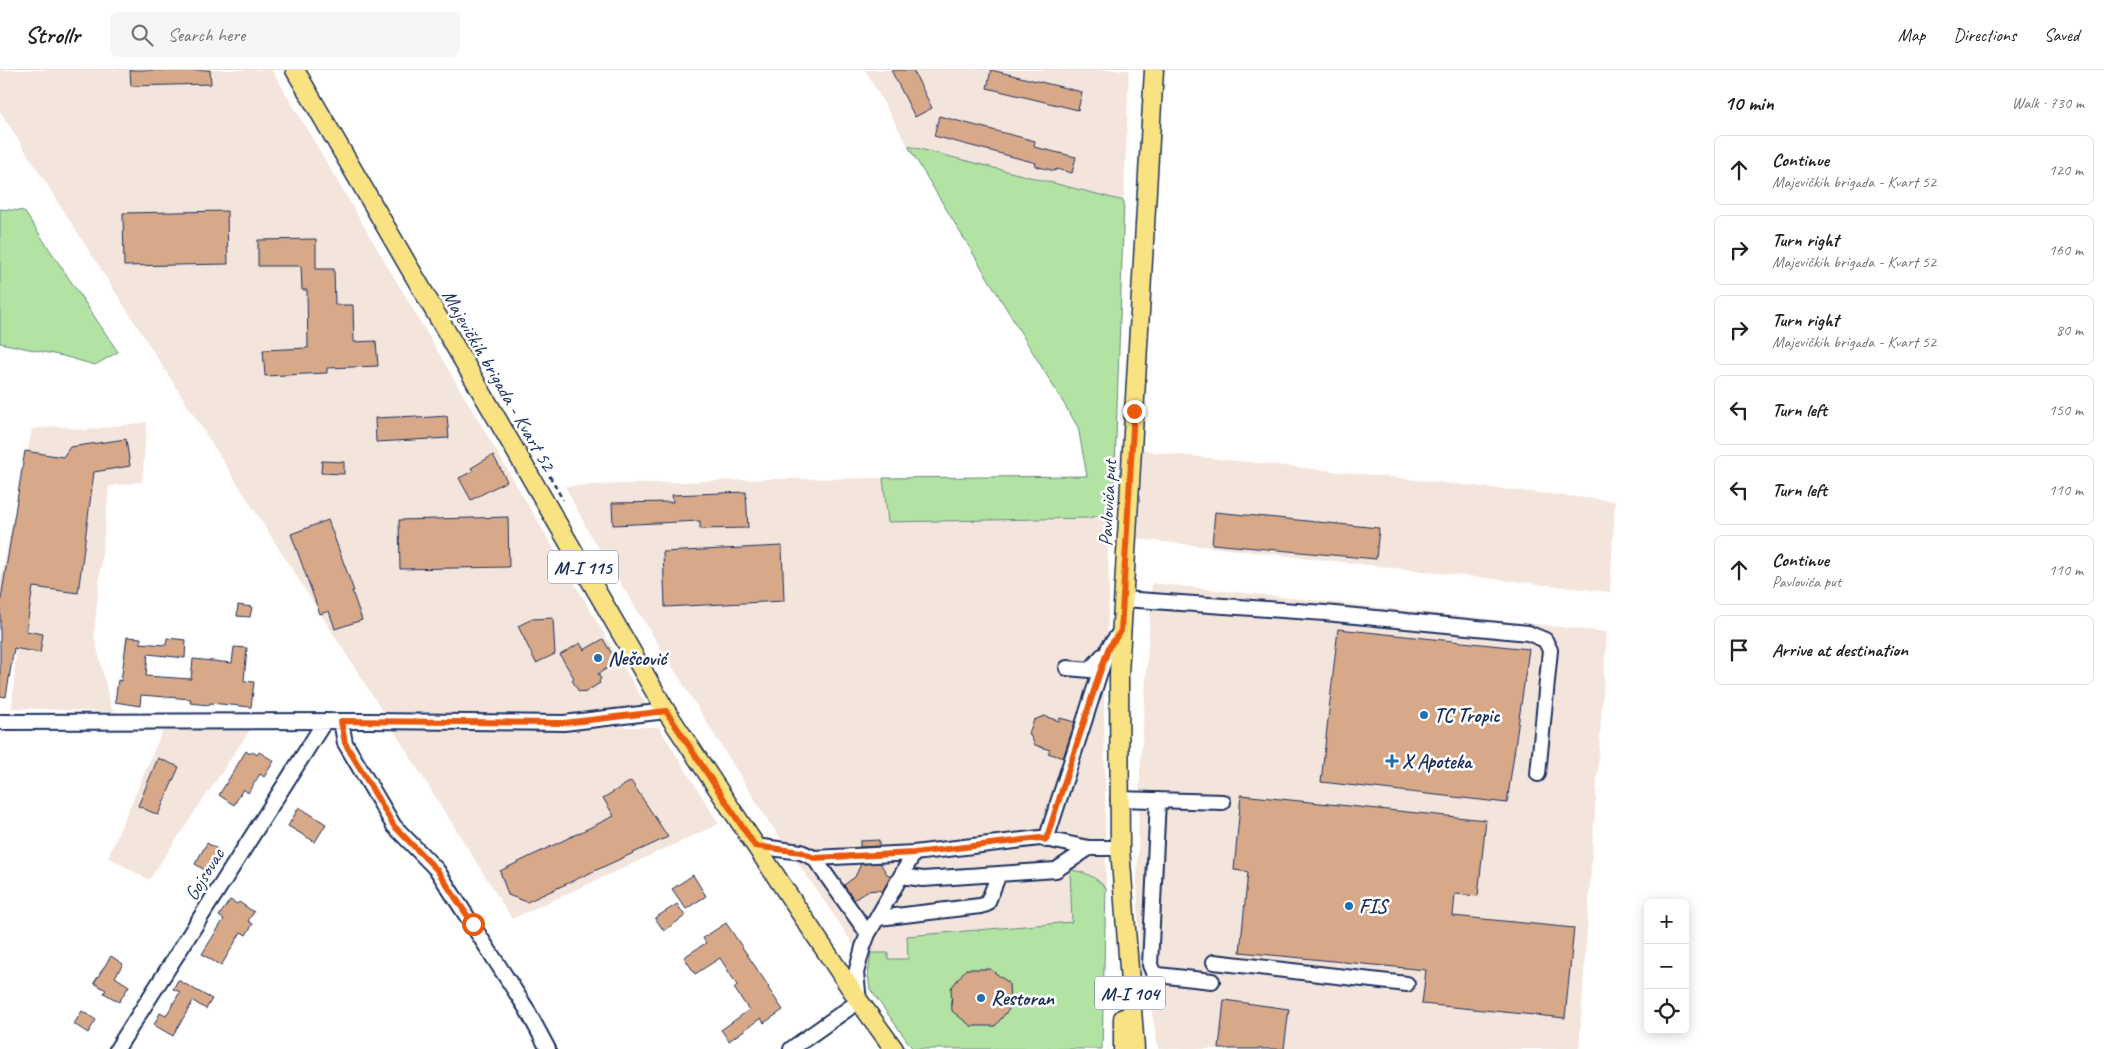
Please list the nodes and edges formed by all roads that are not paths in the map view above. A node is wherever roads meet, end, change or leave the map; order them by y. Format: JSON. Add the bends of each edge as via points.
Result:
{"nodes":[{"id":1,"x":294,"y":70,"type":"edge"},
{"id":2,"x":1154,"y":70,"type":"edge"},
{"id":3,"x":1123,"y":598,"type":"junction"},
{"id":4,"x":1121,"y":631,"type":"junction"},
{"id":5,"x":1109,"y":647,"type":"junction"},
{"id":6,"x":1067,"y":668,"type":"dead end"},
{"id":7,"x":666,"y":711,"type":"junction"},
{"id":8,"x":325,"y":721,"type":"junction"},
{"id":9,"x":341,"y":721,"type":"junction"},
{"id":10,"x":0,"y":722,"type":"edge"},
{"id":11,"x":1538,"y":774,"type":"dead end"},
{"id":12,"x":1118,"y":799,"type":"junction"},
{"id":13,"x":1158,"y":800,"type":"junction"},
{"id":14,"x":1223,"y":802,"type":"dead end"},
{"id":15,"x":1046,"y":840,"type":"junction"},
{"id":16,"x":755,"y":846,"type":"junction"},
{"id":17,"x":1089,"y":848,"type":"junction"},
{"id":18,"x":1120,"y":848,"type":"junction"},
{"id":19,"x":914,"y":853,"type":"junction"},
{"id":20,"x":814,"y":858,"type":"junction"},
{"id":21,"x":999,"y":874,"type":"junction"},
{"id":22,"x":901,"y":876,"type":"junction"},
{"id":23,"x":879,"y":918,"type":"junction"},
{"id":24,"x":868,"y":934,"type":"junction"},
{"id":25,"x":1125,"y":938,"type":"junction"},
{"id":26,"x":1214,"y":962,"type":"dead end"},
{"id":27,"x":1212,"y":981,"type":"dead end"},
{"id":28,"x":1407,"y":984,"type":"dead end"},
{"id":29,"x":859,"y":1001,"type":"junction"},
{"id":30,"x":117,"y":1049,"type":"edge"},
{"id":31,"x":548,"y":1049,"type":"edge"},
{"id":32,"x":791,"y":1049,"type":"edge"},
{"id":33,"x":894,"y":1049,"type":"edge"},
{"id":34,"x":1123,"y":1049,"type":"edge"},
{"id":35,"x":1136,"y":1049,"type":"edge"}],
"edges":[{"from":1,"to":7,"type":"main road","name":"Majevičkih brigada - Kvart 52","number":"M-I 115"},
{"from":2,"to":3,"type":"main road","name":"Pavlovića put","number":"M-I 104"},
{"from":3,"to":4,"type":"main road","name":"Pavlovića put","number":"M-I 104"},
{"from":3,"to":11,"type":"street","via":[[1528,633],[1545,640],[1550,650]]},
{"from":4,"to":5,"type":"street"},
{"from":4,"to":12,"type":"main road","name":"Pavlovića put","number":"M-I 104"},
{"from":5,"to":6,"type":"street","via":[[1090,670]]},
{"from":5,"to":15,"type":"street"},
{"from":7,"to":9,"type":"street","via":[[564,723]]},
{"from":7,"to":16,"type":"main road","name":"Majevičkih brigada - Kvart 52","number":"M-I 115"},
{"from":8,"to":9,"type":"street"},
{"from":8,"to":10,"type":"street"},
{"from":8,"to":30,"type":"street","name":"Gojsovac"},
{"from":9,"to":31,"type":"street","via":[[345,743],[394,826],[437,870],[526,1008]]},
{"from":12,"to":13,"type":"street"},
{"from":12,"to":18,"type":"main road","name":"Pavlovića put","number":"M-I 104"},
{"from":13,"to":14,"type":"street"},
{"from":13,"to":27,"type":"street","via":[[1150,965],[1158,975]]},
{"from":15,"to":17,"type":"street"},
{"from":15,"to":19,"type":"street","via":[[1040,838]]},
{"from":16,"to":20,"type":"street","via":[[801,852]]},
{"from":16,"to":29,"type":"main road","name":"Majevičkih brigada - Kvart 52","number":"M-I 115"},
{"from":17,"to":18,"type":"street"},
{"from":17,"to":21,"type":"street","via":[[1056,870]]},
{"from":18,"to":25,"type":"main road","name":"Pavlovića put","number":"M-I 104"},
{"from":19,"to":20,"type":"street"},
{"from":19,"to":22,"type":"street"},
{"from":20,"to":24,"type":"street"},
{"from":21,"to":22,"type":"street","via":[[923,879]]},
{"from":21,"to":23,"type":"street","via":[[987,904]]},
{"from":22,"to":23,"type":"street"},
{"from":23,"to":24,"type":"street"},
{"from":24,"to":29,"type":"street","via":[[856,973]]},
{"from":25,"to":34,"type":"main road","number":"M-I 104"},
{"from":25,"to":35,"type":"main road","number":"M-I 104"},
{"from":26,"to":28,"type":"street"},
{"from":29,"to":32,"type":"street"},
{"from":29,"to":33,"type":"main road","name":"Majevičkih brigada - Kvart 52","number":"M-I 115"}]}
